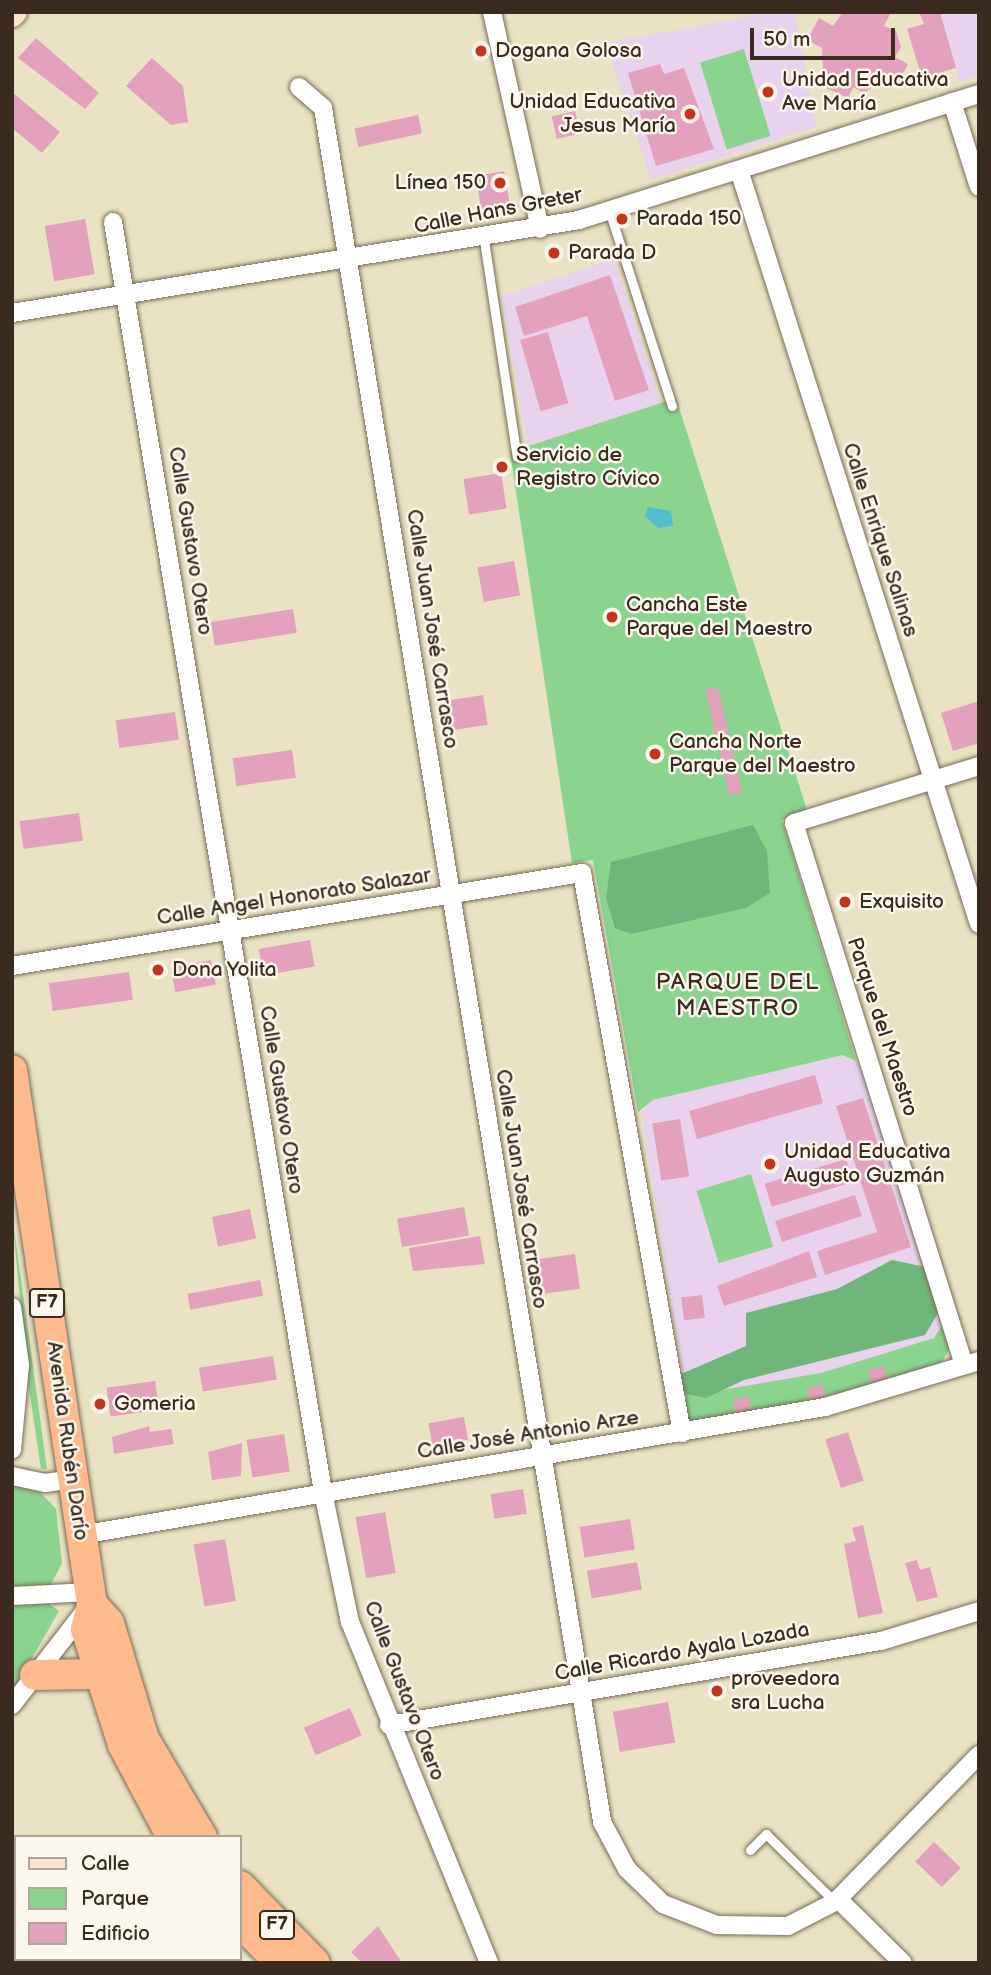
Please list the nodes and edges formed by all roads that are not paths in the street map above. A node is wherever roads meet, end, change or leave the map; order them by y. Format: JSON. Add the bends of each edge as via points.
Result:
{"nodes":[{"id":1,"x":492,"y":12,"type":"edge"},
{"id":2,"x":299,"y":87,"type":"dead end"},
{"id":3,"x":979,"y":94,"type":"edge"},
{"id":4,"x":952,"y":102,"type":"junction"},
{"id":5,"x":739,"y":170,"type":"junction"},
{"id":6,"x":979,"y":187,"type":"edge"},
{"id":7,"x":609,"y":210,"type":"junction"},
{"id":8,"x":113,"y":222,"type":"dead end"},
{"id":9,"x":540,"y":229,"type":"junction"},
{"id":10,"x":484,"y":240,"type":"junction"},
{"id":11,"x":349,"y":261,"type":"junction"},
{"id":12,"x":126,"y":295,"type":"junction"},
{"id":13,"x":12,"y":313,"type":"edge"},
{"id":14,"x":672,"y":407,"type":"dead end"},
{"id":15,"x":517,"y":457,"type":"dead end"},
{"id":16,"x":979,"y":766,"type":"edge"},
{"id":17,"x":933,"y":780,"type":"junction"},
{"id":18,"x":452,"y":896,"type":"junction"},
{"id":19,"x":979,"y":924,"type":"edge"},
{"id":20,"x":230,"y":929,"type":"junction"},
{"id":21,"x":12,"y":966,"type":"edge"},
{"id":22,"x":12,"y":1070,"type":"edge"},
{"id":23,"x":12,"y":1307,"type":"edge"},
{"id":24,"x":971,"y":1363,"type":"edge"},
{"id":25,"x":682,"y":1433,"type":"junction"},
{"id":26,"x":12,"y":1450,"type":"edge"},
{"id":27,"x":540,"y":1455,"type":"junction"},
{"id":28,"x":12,"y":1476,"type":"edge"},
{"id":29,"x":73,"y":1479,"type":"junction"},
{"id":30,"x":323,"y":1492,"type":"junction"},
{"id":31,"x":81,"y":1535,"type":"junction"},
{"id":32,"x":12,"y":1596,"type":"edge"},
{"id":33,"x":91,"y":1598,"type":"junction"},
{"id":34,"x":979,"y":1611,"type":"edge"},
{"id":35,"x":97,"y":1674,"type":"junction"},
{"id":36,"x":35,"y":1675,"type":"junction"},
{"id":37,"x":582,"y":1693,"type":"junction"},
{"id":38,"x":12,"y":1705,"type":"edge"},
{"id":39,"x":389,"y":1725,"type":"junction"},
{"id":40,"x":979,"y":1755,"type":"edge"},
{"id":41,"x":171,"y":1835,"type":"edge"},
{"id":42,"x":201,"y":1835,"type":"edge"},
{"id":43,"x":750,"y":1850,"type":"dead end"},
{"id":44,"x":242,"y":1888,"type":"edge"},
{"id":45,"x":836,"y":1900,"type":"junction"},
{"id":46,"x":242,"y":1924,"type":"edge"},
{"id":47,"x":280,"y":1963,"type":"edge"},
{"id":48,"x":314,"y":1963,"type":"edge"},
{"id":49,"x":489,"y":1963,"type":"edge"},
{"id":50,"x":903,"y":1963,"type":"edge"}],
"edges":[{"from":1,"to":9,"type":"street"},
{"from":2,"to":11,"type":"street","name":"Calle Juan José Carrasco","via":[[323,108]]},
{"from":3,"to":4,"type":"street","name":"Calle Hans Greter"},
{"from":4,"to":5,"type":"street","name":"Calle Hans Greter"},
{"from":4,"to":6,"type":"street"},
{"from":5,"to":7,"type":"street","name":"Calle Hans Greter"},
{"from":5,"to":17,"type":"street","name":"Calle Enrique Salinas"},
{"from":7,"to":9,"type":"street","name":"Calle Hans Greter"},
{"from":7,"to":14,"type":"lane"},
{"from":8,"to":12,"type":"street","name":"Calle Gustavo Otero"},
{"from":9,"to":10,"type":"street","name":"Calle Hans Greter"},
{"from":10,"to":11,"type":"street","name":"Calle Hans Greter"},
{"from":10,"to":15,"type":"lane"},
{"from":11,"to":12,"type":"street","name":"Calle Hans Greter"},
{"from":11,"to":18,"type":"street","name":"Calle Juan José Carrasco"},
{"from":12,"to":13,"type":"street","name":"Calle Hans Greter"},
{"from":12,"to":20,"type":"street","name":"Calle Gustavo Otero"},
{"from":16,"to":17,"type":"street"},
{"from":17,"to":19,"type":"street","name":"Calle Enrique Salinas"},
{"from":17,"to":24,"type":"street","name":"Parque del Maestro","via":[[794,823]]},
{"from":18,"to":20,"type":"street","name":"Calle Angel Honorato Salazar"},
{"from":18,"to":25,"type":"street","name":"Calle Angel Honorato Salazar","via":[[582,873]]},
{"from":18,"to":27,"type":"street","name":"Calle Juan José Carrasco"},
{"from":20,"to":21,"type":"street","name":"Calle Angel Honorato Salazar"},
{"from":20,"to":30,"type":"street","name":"Calle Gustavo Otero"},
{"from":22,"to":29,"type":"highway","name":"Avenida Rubén Darío","number":"F7"},
{"from":23,"to":26,"type":"street","via":[[20,1365]]},
{"from":24,"to":25,"type":"street","name":"Calle José Antonio Arze","via":[[825,1407]]},
{"from":25,"to":27,"type":"street","name":"Calle José Antonio Arze"},
{"from":27,"to":30,"type":"street","name":"Calle José Antonio Arze"},
{"from":27,"to":37,"type":"street","name":"Calle Juan José Carrasco"},
{"from":28,"to":29,"type":"street","via":[[45,1483]]},
{"from":29,"to":31,"type":"highway","name":"Avenida Rubén Darío","number":"F7"},
{"from":30,"to":31,"type":"street","name":"Calle José Antonio Arze"},
{"from":30,"to":39,"type":"street","name":"Calle Gustavo Otero","via":[[350,1622]]},
{"from":31,"to":33,"type":"highway","name":"Avenida Rubén Darío","number":"F7"},
{"from":32,"to":33,"type":"street"},
{"from":33,"to":35,"type":"highway","name":"Avenida Rubén Darío","number":"F7","via":[[86,1629]]},
{"from":33,"to":36,"type":"street"},
{"from":33,"to":42,"type":"highway","name":"Avenida Rubén Darío","number":"F7","via":[[109,1623],[144,1739]]},
{"from":34,"to":37,"type":"street","name":"Calle Ricardo Ayala Lozada","via":[[881,1641]]},
{"from":35,"to":36,"type":"highway"},
{"from":35,"to":41,"type":"highway","name":"Avenida Rubén Darío","number":"F7","via":[[123,1745]]},
{"from":36,"to":38,"type":"street"},
{"from":37,"to":39,"type":"street","name":"Calle Ricardo Ayala Lozada"},
{"from":37,"to":45,"type":"street","name":"Calle Juan José Carrasco","via":[[602,1822],[626,1868],[663,1904],[717,1925],[757,1928],[788,1926]]},
{"from":39,"to":49,"type":"street","name":"Calle Gustavo Otero"},
{"from":40,"to":45,"type":"street","name":"Calle Juan José Carrasco"},
{"from":43,"to":45,"type":"lane","via":[[766,1834]]},
{"from":44,"to":48,"type":"highway","number":"F7"},
{"from":45,"to":50,"type":"street"},
{"from":46,"to":47,"type":"highway","number":"F7"}]}
